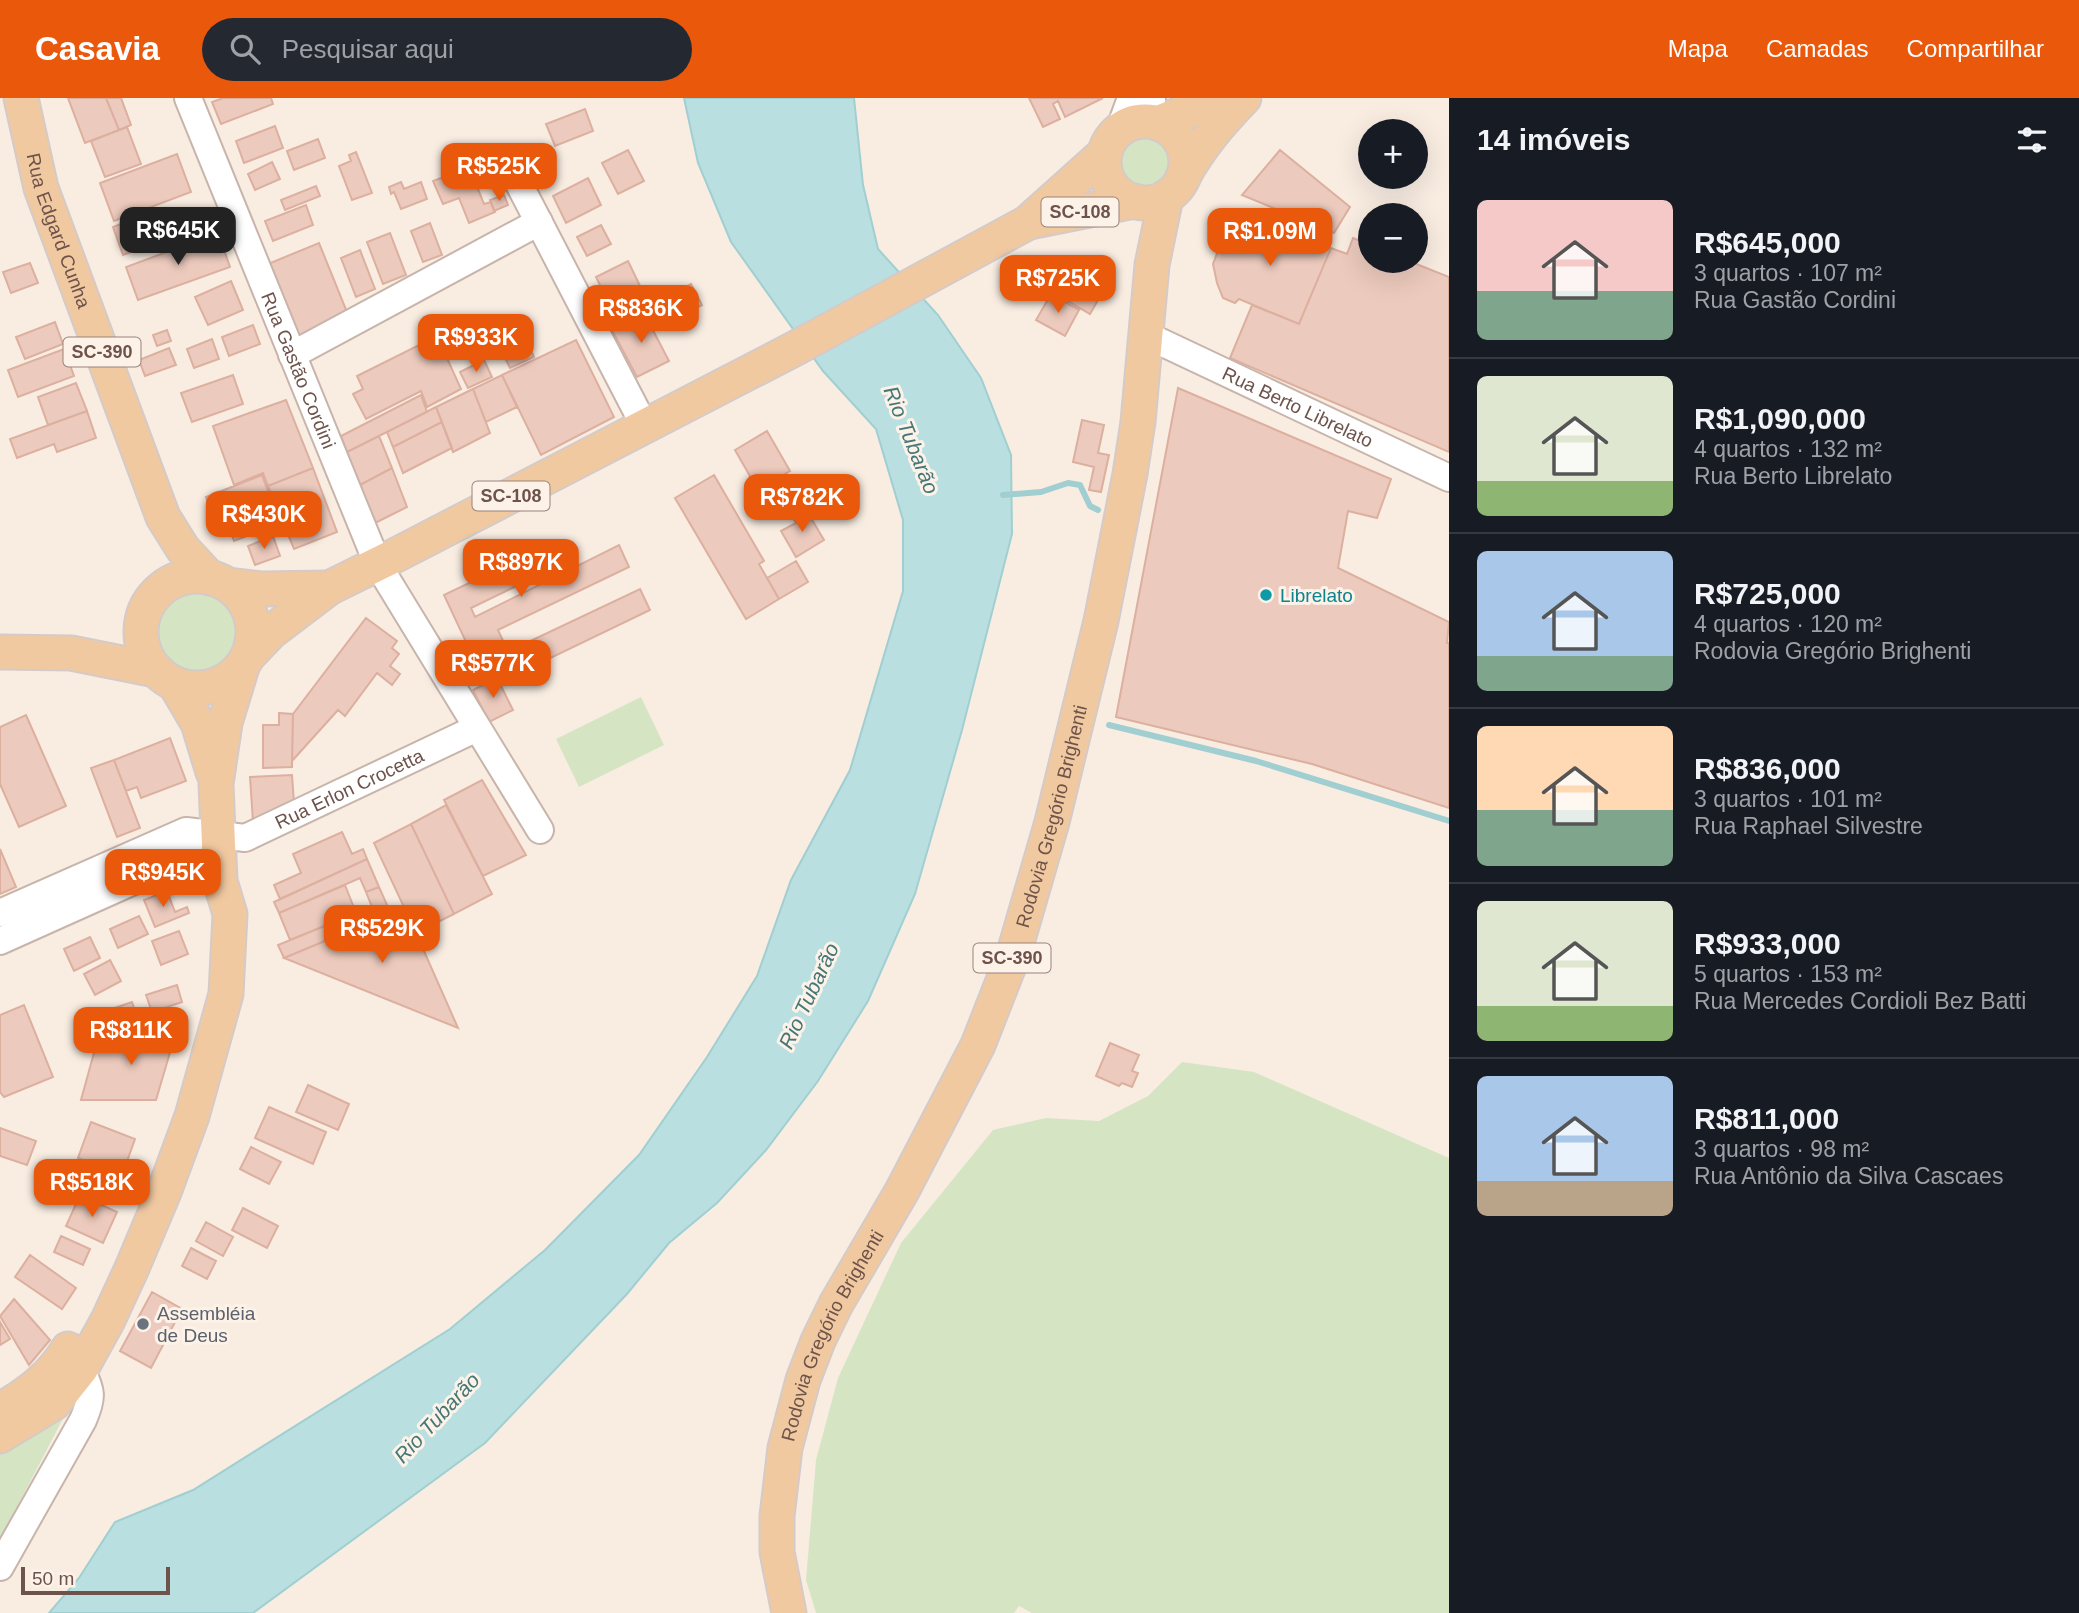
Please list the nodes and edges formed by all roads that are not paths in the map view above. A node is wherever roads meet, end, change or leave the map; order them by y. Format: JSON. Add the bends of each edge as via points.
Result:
{"nodes":[{"id":1,"x":9,"y":98,"type":"edge"},
{"id":2,"x":21,"y":98,"type":"edge"},
{"id":3,"x":188,"y":98,"type":"edge"},
{"id":4,"x":1222,"y":98,"type":"edge"},
{"id":5,"x":1244,"y":98,"type":"edge"},
{"id":6,"x":0,"y":102,"type":"edge"},
{"id":7,"x":1148,"y":110,"type":"edge"},
{"id":8,"x":1112,"y":142,"type":"junction"},
{"id":9,"x":518,"y":182,"type":"dead end"},
{"id":10,"x":1156,"y":194,"type":"junction"},
{"id":11,"x":539,"y":222,"type":"junction"},
{"id":12,"x":1021,"y":226,"type":"junction"},
{"id":13,"x":1146,"y":335,"type":"junction"},
{"id":14,"x":292,"y":355,"type":"junction"},
{"id":15,"x":645,"y":427,"type":"junction"},
{"id":16,"x":1449,"y":478,"type":"edge"},
{"id":17,"x":163,"y":516,"type":"junction"},
{"id":18,"x":377,"y":565,"type":"junction"},
{"id":19,"x":219,"y":581,"type":"junction"},
{"id":20,"x":329,"y":587,"type":"junction"},
{"id":21,"x":150,"y":603,"type":"junction"},
{"id":22,"x":0,"y":652,"type":"edge"},
{"id":23,"x":71,"y":653,"type":"junction"},
{"id":24,"x":246,"y":660,"type":"junction"},
{"id":25,"x":165,"y":677,"type":"junction"},
{"id":26,"x":477,"y":728,"type":"junction"},
{"id":27,"x":216,"y":784,"type":"junction"},
{"id":28,"x":540,"y":830,"type":"dead end"},
{"id":29,"x":218,"y":836,"type":"junction"},
{"id":30,"x":0,"y":913,"type":"edge"},
{"id":31,"x":0,"y":941,"type":"edge"},
{"id":32,"x":72,"y":1362,"type":"junction"},
{"id":33,"x":0,"y":1410,"type":"edge"},
{"id":34,"x":0,"y":1436,"type":"edge"},
{"id":35,"x":0,"y":1567,"type":"edge"},
{"id":36,"x":789,"y":1613,"type":"edge"}],
"edges":[{"from":1,"to":6,"type":"street"},
{"from":2,"to":17,"type":"main road","name":"Rua Edgard Cunha","number":"SC-390","via":[[41,188]]},
{"from":3,"to":14,"type":"street","name":"Rua Gastão Cordini"},
{"from":4,"to":7,"type":"main road"},
{"from":5,"to":10,"type":"main road"},
{"from":7,"to":8,"type":"main road"},
{"from":7,"to":10,"type":"main road","via":[[1178,138],[1186,164]]},
{"from":8,"to":10,"type":"main road","via":[[1107,177],[1114,188],[1123,196]]},
{"from":8,"to":12,"type":"main road","number":"SC-108"},
{"from":9,"to":11,"type":"street"},
{"from":10,"to":12,"type":"main road","number":"SC-108"},
{"from":10,"to":13,"type":"main road","name":"Rodovia Gregório Brighenti","number":"SC-390"},
{"from":11,"to":14,"type":"street"},
{"from":11,"to":15,"type":"street"},
{"from":12,"to":15,"type":"main road","number":"SC-108"},
{"from":13,"to":16,"type":"street","name":"Rua Berto Librelato"},
{"from":13,"to":36,"type":"main road","name":"Rodovia Gregório Brighenti","number":"SC-390","via":[[1130,474],[1101,621],[1052,822],[1014,953],[951,1100],[836,1304],[803,1380],[785,1448],[777,1516],[777,1552]]},
{"from":14,"to":18,"type":"street","name":"Rua Gastão Cordini"},
{"from":15,"to":18,"type":"main road","number":"SC-108"},
{"from":17,"to":19,"type":"main road","name":"Rua Edgard Cunha","number":"SC-390","via":[[183,549]]},
{"from":17,"to":21,"type":"main road","name":"Rua Edgard Cunha","number":"SC-390","via":[[161,577]]},
{"from":18,"to":20,"type":"main road","number":"SC-108"},
{"from":18,"to":26,"type":"street","name":"Rua Gastão Cordini"},
{"from":19,"to":20,"type":"main road","number":"SC-108","via":[[262,589]]},
{"from":19,"to":21,"type":"main road","via":[[194,576],[179,579],[165,586]]},
{"from":19,"to":24,"type":"main road","via":[[242,598],[251,615],[254,635]]},
{"from":20,"to":24,"type":"main road","number":"SC-108","via":[[271,632]]},
{"from":21,"to":23,"type":"main road","via":[[116,635]]},
{"from":21,"to":25,"type":"main road","via":[[142,641],[147,656]]},
{"from":22,"to":23,"type":"main road"},
{"from":23,"to":25,"type":"main road"},
{"from":24,"to":25,"type":"main road","via":[[229,680],[211,687],[193,689]]},
{"from":24,"to":27,"type":"main road","via":[[228,713]]},
{"from":25,"to":27,"type":"main road","via":[[198,723]]},
{"from":26,"to":28,"type":"street","name":"Rua Gastão Cordini"},
{"from":26,"to":29,"type":"street","name":"Rua Erlon Crocetta","via":[[245,838]]},
{"from":27,"to":29,"type":"main road"},
{"from":29,"to":30,"type":"street","name":"Rua Erlon Crocetta","via":[[186,831]]},
{"from":29,"to":31,"type":"street","via":[[194,854]]},
{"from":29,"to":32,"type":"main road","via":[[219,881],[230,914],[224,1010],[202,1046],[119,1297]]},
{"from":32,"to":33,"type":"main road"},
{"from":32,"to":34,"type":"main road","via":[[54,1403]]},
{"from":32,"to":35,"type":"street","via":[[91,1389],[90,1404]]}]}
